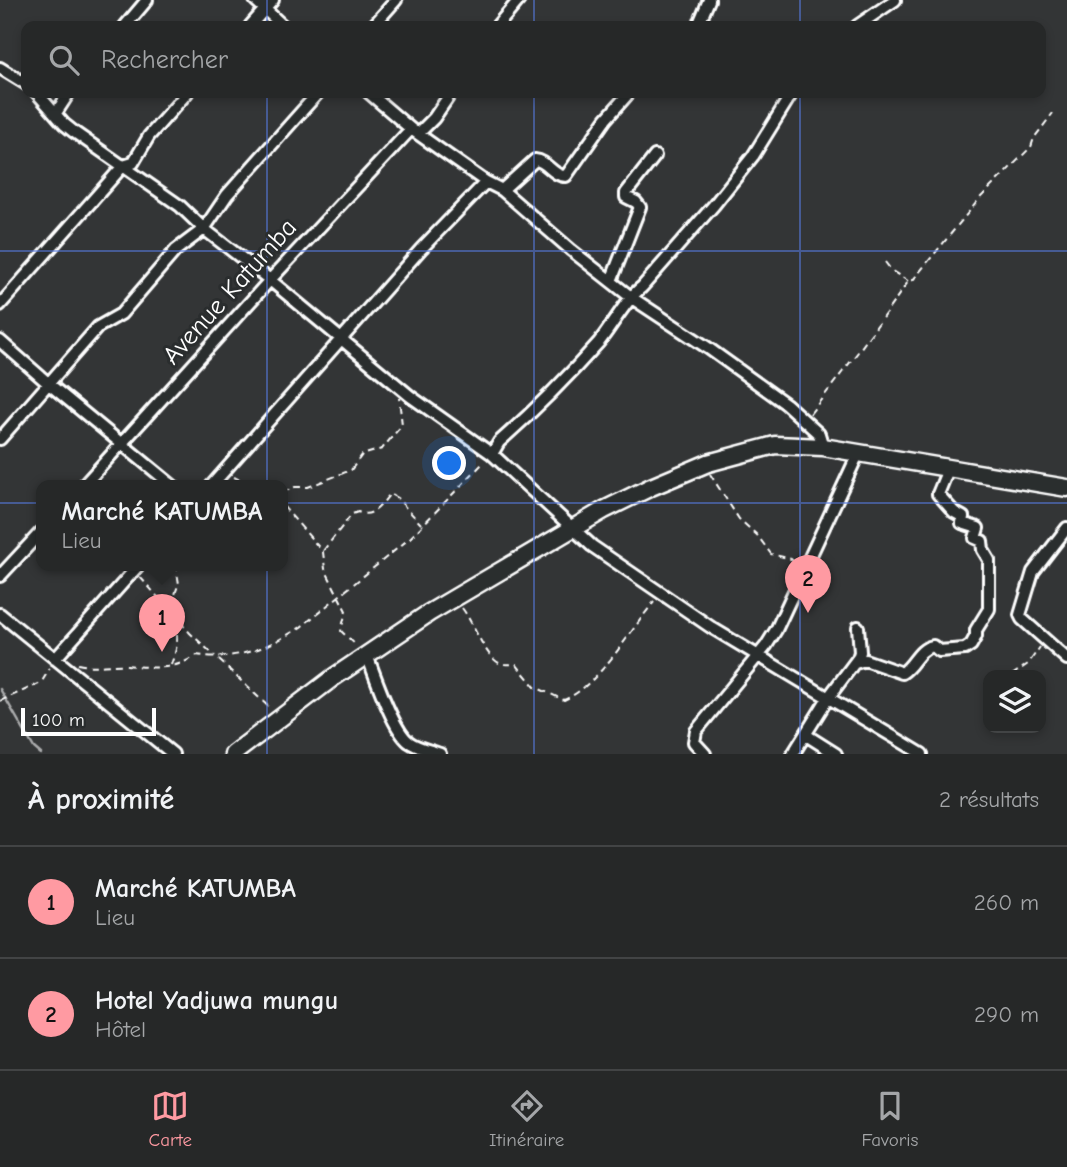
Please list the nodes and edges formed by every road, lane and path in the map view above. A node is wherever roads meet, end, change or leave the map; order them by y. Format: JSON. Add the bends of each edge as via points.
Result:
{"nodes":[{"id":1,"x":147,"y":0,"type":"edge"},
{"id":2,"x":254,"y":0,"type":"edge"},
{"id":3,"x":396,"y":0,"type":"edge"},
{"id":4,"x":519,"y":0,"type":"edge"},
{"id":5,"x":709,"y":0,"type":"edge"},
{"id":6,"x":895,"y":0,"type":"edge"},
{"id":7,"x":270,"y":5,"type":"edge"},
{"id":8,"x":129,"y":21,"type":"edge"},
{"id":9,"x":255,"y":21,"type":"edge"},
{"id":10,"x":280,"y":21,"type":"edge"},
{"id":11,"x":377,"y":21,"type":"edge"},
{"id":12,"x":502,"y":21,"type":"edge"},
{"id":13,"x":700,"y":21,"type":"edge"},
{"id":14,"x":867,"y":21,"type":"edge"},
{"id":15,"x":0,"y":68,"type":"edge"},
{"id":16,"x":21,"y":81,"type":"edge"},
{"id":17,"x":42,"y":98,"type":"edge"},
{"id":18,"x":66,"y":98,"type":"edge"},
{"id":19,"x":183,"y":98,"type":"edge"},
{"id":20,"x":314,"y":98,"type":"edge"},
{"id":21,"x":375,"y":98,"type":"edge"},
{"id":22,"x":448,"y":98,"type":"edge"},
{"id":23,"x":625,"y":98,"type":"edge"},
{"id":24,"x":788,"y":98,"type":"edge"},
{"id":25,"x":56,"y":113,"type":"junction"},
{"id":26,"x":1054,"y":113,"type":"dead end"},
{"id":27,"x":414,"y":132,"type":"junction"},
{"id":28,"x":655,"y":156,"type":"dead end"},
{"id":29,"x":123,"y":166,"type":"junction"},
{"id":30,"x":486,"y":182,"type":"junction"},
{"id":31,"x":502,"y":190,"type":"junction"},
{"id":32,"x":204,"y":229,"type":"junction"},
{"id":33,"x":885,"y":262,"type":"dead end"},
{"id":34,"x":270,"y":279,"type":"junction"},
{"id":35,"x":611,"y":281,"type":"junction"},
{"id":36,"x":908,"y":282,"type":"junction"},
{"id":37,"x":632,"y":298,"type":"junction"},
{"id":38,"x":0,"y":305,"type":"edge"},
{"id":39,"x":341,"y":339,"type":"junction"},
{"id":40,"x":0,"y":341,"type":"edge"},
{"id":41,"x":397,"y":383,"type":"junction"},
{"id":42,"x":49,"y":384,"type":"junction"},
{"id":43,"x":805,"y":420,"type":"junction"},
{"id":44,"x":0,"y":439,"type":"edge"},
{"id":45,"x":122,"y":443,"type":"junction"},
{"id":46,"x":822,"y":447,"type":"junction"},
{"id":47,"x":859,"y":452,"type":"junction"},
{"id":48,"x":492,"y":453,"type":"junction"},
{"id":49,"x":708,"y":463,"type":"junction"},
{"id":50,"x":948,"y":467,"type":"junction"},
{"id":51,"x":224,"y":472,"type":"junction"},
{"id":52,"x":88,"y":480,"type":"edge"},
{"id":53,"x":166,"y":480,"type":"edge"},
{"id":54,"x":217,"y":480,"type":"edge"},
{"id":55,"x":240,"y":480,"type":"edge"},
{"id":56,"x":1067,"y":488,"type":"edge"},
{"id":57,"x":288,"y":490,"type":"edge"},
{"id":58,"x":288,"y":512,"type":"edge"},
{"id":59,"x":422,"y":525,"type":"junction"},
{"id":60,"x":573,"y":528,"type":"junction"},
{"id":61,"x":1067,"y":528,"type":"edge"},
{"id":62,"x":36,"y":537,"type":"edge"},
{"id":63,"x":323,"y":552,"type":"junction"},
{"id":64,"x":804,"y":570,"type":"junction"},
{"id":65,"x":133,"y":571,"type":"edge"},
{"id":66,"x":138,"y":571,"type":"edge"},
{"id":67,"x":177,"y":571,"type":"edge"},
{"id":68,"x":0,"y":576,"type":"edge"},
{"id":69,"x":662,"y":592,"type":"junction"},
{"id":70,"x":340,"y":596,"type":"junction"},
{"id":71,"x":456,"y":598,"type":"junction"},
{"id":72,"x":0,"y":614,"type":"edge"},
{"id":73,"x":174,"y":615,"type":"junction"},
{"id":74,"x":858,"y":627,"type":"dead end"},
{"id":75,"x":1044,"y":640,"type":"junction"},
{"id":76,"x":758,"y":654,"type":"junction"},
{"id":77,"x":367,"y":655,"type":"junction"},
{"id":78,"x":55,"y":659,"type":"junction"},
{"id":79,"x":218,"y":659,"type":"junction"},
{"id":80,"x":1067,"y":660,"type":"edge"},
{"id":81,"x":855,"y":663,"type":"junction"},
{"id":82,"x":171,"y":666,"type":"junction"},
{"id":83,"x":1019,"y":670,"type":"edge"},
{"id":84,"x":828,"y":698,"type":"junction"},
{"id":85,"x":0,"y":701,"type":"edge"},
{"id":86,"x":280,"y":717,"type":"junction"},
{"id":87,"x":806,"y":735,"type":"junction"},
{"id":88,"x":239,"y":752,"type":"edge"},
{"id":89,"x":914,"y":752,"type":"edge"},
{"id":90,"x":173,"y":754,"type":"edge"},
{"id":91,"x":440,"y":754,"type":"edge"},
{"id":92,"x":705,"y":754,"type":"edge"},
{"id":93,"x":793,"y":754,"type":"edge"},
{"id":94,"x":836,"y":754,"type":"edge"}],
"edges":[{"from":1,"to":8,"type":"street"},
{"from":2,"to":7,"type":"street"},
{"from":3,"to":11,"type":"street"},
{"from":4,"to":12,"type":"street"},
{"from":5,"to":13,"type":"street"},
{"from":6,"to":14,"type":"street"},
{"from":7,"to":9,"type":"street"},
{"from":7,"to":10,"type":"street"},
{"from":15,"to":16,"type":"street"},
{"from":17,"to":25,"type":"street"},
{"from":18,"to":25,"type":"street"},
{"from":19,"to":29,"type":"street","via":[[149,136],[133,163]]},
{"from":20,"to":32,"type":"street","via":[[227,195]]},
{"from":21,"to":27,"type":"street"},
{"from":22,"to":27,"type":"street","name":"Avenue Katumba","via":[[434,118]]},
{"from":23,"to":31,"type":"street","via":[[566,176],[535,160]]},
{"from":24,"to":37,"type":"street","via":[[753,156]]},
{"from":25,"to":29,"type":"street","via":[[74,132]]},
{"from":26,"to":36,"type":"path","via":[[1031,147]]},
{"from":27,"to":30,"type":"street"},
{"from":27,"to":34,"type":"street","name":"Avenue Katumba"},
{"from":28,"to":35,"type":"street","via":[[626,193],[640,210]]},
{"from":29,"to":32,"type":"street"},
{"from":29,"to":38,"type":"street"},
{"from":30,"to":31,"type":"street"},
{"from":30,"to":39,"type":"street"},
{"from":31,"to":35,"type":"street"},
{"from":32,"to":34,"type":"street"},
{"from":32,"to":42,"type":"street","via":[[176,250],[121,314],[98,327]]},
{"from":33,"to":36,"type":"path"},
{"from":34,"to":39,"type":"street"},
{"from":34,"to":45,"type":"street","name":"Avenue Katumba"},
{"from":35,"to":37,"type":"street"},
{"from":36,"to":43,"type":"path"},
{"from":37,"to":43,"type":"street"},
{"from":37,"to":48,"type":"street","via":[[599,341]]},
{"from":39,"to":41,"type":"street"},
{"from":39,"to":51,"type":"street"},
{"from":40,"to":42,"type":"street"},
{"from":41,"to":48,"type":"street"},
{"from":41,"to":57,"type":"path","via":[[402,425],[382,449],[362,455],[351,470]]},
{"from":42,"to":44,"type":"street"},
{"from":42,"to":45,"type":"street"},
{"from":43,"to":46,"type":"street","via":[[819,434]]},
{"from":45,"to":52,"type":"street","name":"Avenue Katumba"},
{"from":45,"to":53,"type":"street"},
{"from":46,"to":47,"type":"street"},
{"from":46,"to":49,"type":"street","via":[[775,445]]},
{"from":47,"to":50,"type":"street"},
{"from":47,"to":64,"type":"street"},
{"from":48,"to":59,"type":"path"},
{"from":48,"to":60,"type":"street"},
{"from":49,"to":60,"type":"street"},
{"from":49,"to":64,"type":"path","via":[[714,481],[744,525],[771,554],[791,559]]},
{"from":50,"to":56,"type":"street"},
{"from":50,"to":81,"type":"street","via":[[938,494],[963,517],[962,523],[978,528],[975,537],[989,560],[989,609],[965,649],[927,647],[902,673],[865,660]]},
{"from":51,"to":54,"type":"street"},
{"from":51,"to":55,"type":"path"},
{"from":58,"to":63,"type":"path"},
{"from":59,"to":63,"type":"path","via":[[390,494],[371,514],[352,514]]},
{"from":59,"to":70,"type":"path"},
{"from":60,"to":69,"type":"street","via":[[592,546]]},
{"from":60,"to":71,"type":"street"},
{"from":61,"to":75,"type":"street","via":[[1034,572],[1020,612],[1021,619]]},
{"from":62,"to":68,"type":"street"},
{"from":63,"to":70,"type":"path","via":[[325,569]]},
{"from":64,"to":76,"type":"street","via":[[776,630]]},
{"from":65,"to":78,"type":"street"},
{"from":66,"to":73,"type":"path"},
{"from":67,"to":73,"type":"path"},
{"from":69,"to":71,"type":"path","via":[[589,683],[564,700],[535,687],[516,664],[502,664],[490,656]]},
{"from":69,"to":76,"type":"street"},
{"from":70,"to":77,"type":"path","via":[[345,611],[341,631]]},
{"from":70,"to":79,"type":"path","via":[[282,639],[241,656]]},
{"from":71,"to":77,"type":"street"},
{"from":72,"to":78,"type":"street"},
{"from":73,"to":79,"type":"path"},
{"from":73,"to":82,"type":"path","via":[[177,643]]},
{"from":74,"to":81,"type":"street","via":[[860,652]]},
{"from":75,"to":80,"type":"street"},
{"from":75,"to":83,"type":"path"},
{"from":76,"to":84,"type":"street"},
{"from":76,"to":92,"type":"street","via":[[696,730],[694,742]]},
{"from":77,"to":86,"type":"street"},
{"from":77,"to":91,"type":"street","via":[[403,736]]},
{"from":78,"to":82,"type":"path","via":[[87,667]]},
{"from":78,"to":85,"type":"path","via":[[41,683]]},
{"from":78,"to":90,"type":"street"},
{"from":79,"to":82,"type":"path","via":[[197,655]]},
{"from":79,"to":86,"type":"path"},
{"from":81,"to":84,"type":"street"},
{"from":84,"to":87,"type":"street"},
{"from":84,"to":89,"type":"street"},
{"from":86,"to":88,"type":"street"},
{"from":87,"to":93,"type":"street"},
{"from":87,"to":94,"type":"street"}]}
